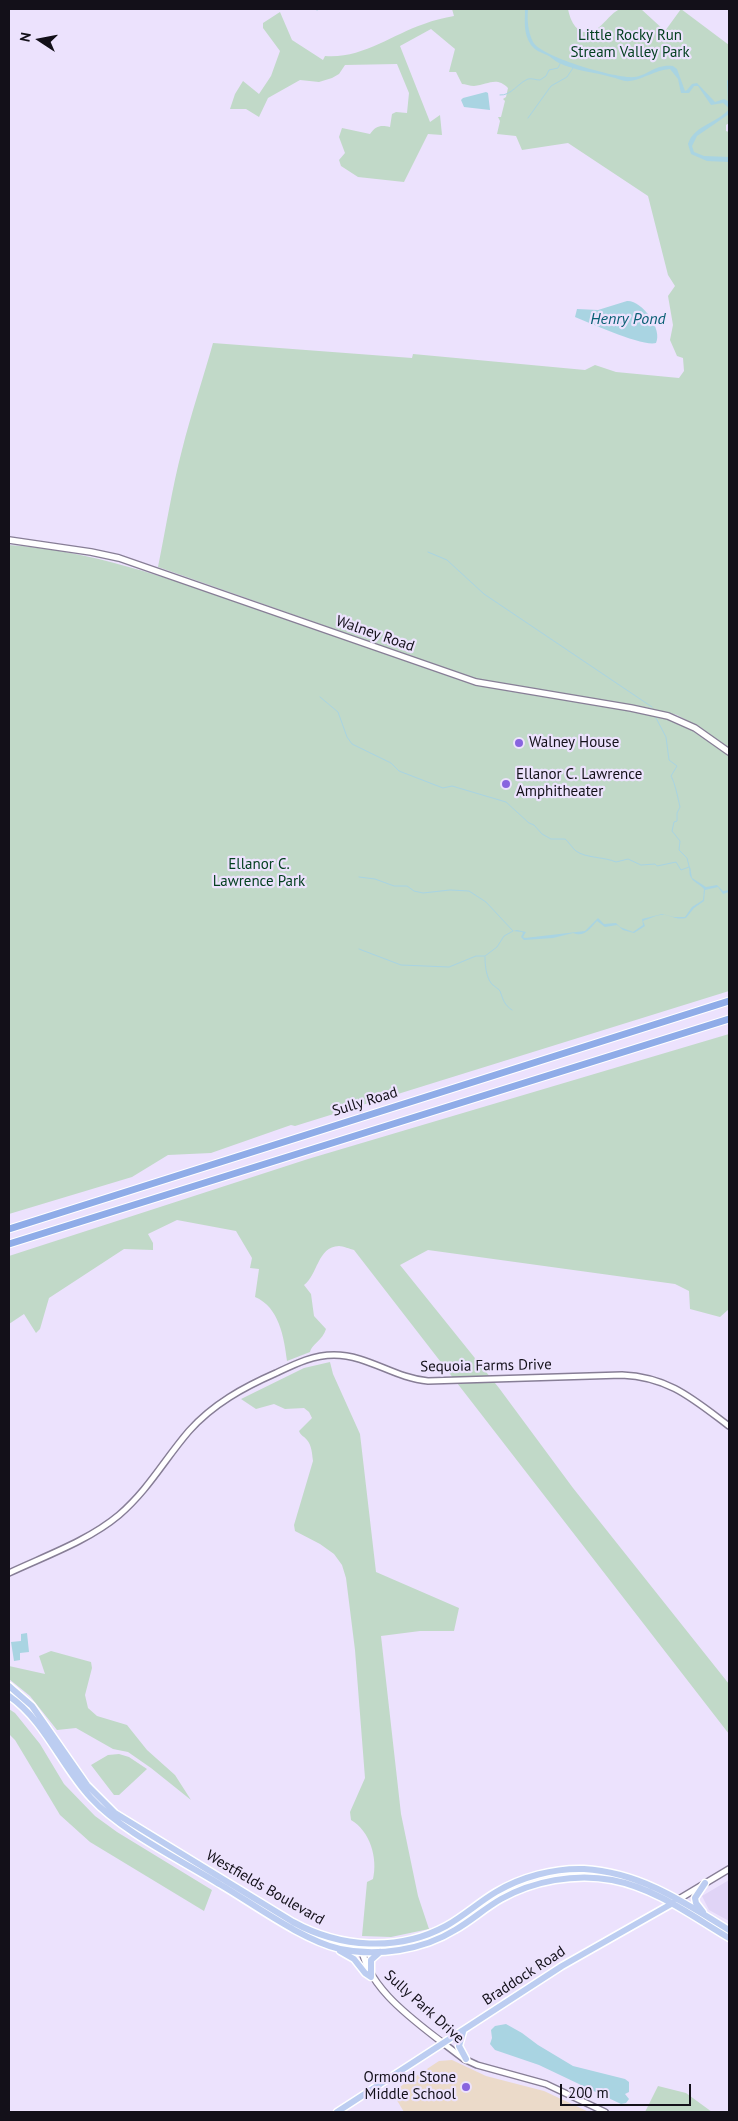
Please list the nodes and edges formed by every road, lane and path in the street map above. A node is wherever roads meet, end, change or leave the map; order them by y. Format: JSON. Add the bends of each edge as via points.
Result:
{"nodes":[{"id":1,"x":9,"y":540,"type":"edge"},
{"id":2,"x":729,"y":752,"type":"edge"},
{"id":3,"x":729,"y":1001,"type":"edge"},
{"id":4,"x":729,"y":1019,"type":"edge"},
{"id":5,"x":9,"y":1230,"type":"edge"},
{"id":6,"x":9,"y":1244,"type":"edge"},
{"id":7,"x":729,"y":1426,"type":"edge"},
{"id":8,"x":9,"y":1573,"type":"edge"},
{"id":9,"x":9,"y":1686,"type":"edge"},
{"id":10,"x":9,"y":1696,"type":"edge"},
{"id":11,"x":729,"y":1869,"type":"edge"},
{"id":12,"x":705,"y":1883,"type":"junction"},
{"id":13,"x":679,"y":1899,"type":"junction"},
{"id":14,"x":671,"y":1904,"type":"junction"},
{"id":15,"x":705,"y":1915,"type":"junction"},
{"id":16,"x":729,"y":1930,"type":"edge"},
{"id":17,"x":729,"y":1938,"type":"edge"},
{"id":18,"x":361,"y":1943,"type":"junction"},
{"id":19,"x":338,"y":1948,"type":"junction"},
{"id":20,"x":361,"y":1952,"type":"junction"},
{"id":21,"x":381,"y":1952,"type":"junction"},
{"id":22,"x":372,"y":1976,"type":"junction"},
{"id":23,"x":464,"y":2031,"type":"junction"},
{"id":24,"x":443,"y":2044,"type":"junction"},
{"id":25,"x":466,"y":2059,"type":"junction"},
{"id":26,"x":337,"y":2112,"type":"edge"},
{"id":27,"x":605,"y":2112,"type":"edge"}],
"edges":[{"from":1,"to":2,"type":"main road","name":"Walney Road","via":[[119,558],[476,682],[668,716],[694,728]]},
{"from":3,"to":5,"type":"highway","name":"Sully Road"},
{"from":4,"to":6,"type":"highway","name":"Sully Road"},
{"from":7,"to":8,"type":"street","name":"Sequoia Farms Drive","via":[[680,1390],[648,1378],[622,1375],[428,1381],[399,1375],[360,1358],[342,1355],[315,1357],[251,1384],[226,1399],[194,1425],[152,1482],[116,1517],[88,1536]]},
{"from":9,"to":18,"type":"main road","name":"Westfields Boulevard","via":[[32,1706],[86,1785],[115,1813],[307,1929]]},
{"from":10,"to":19,"type":"main road","name":"Westfields Boulevard","via":[[28,1711],[89,1797],[119,1823],[294,1929]]},
{"from":11,"to":12,"type":"main road","name":"Braddock Road"},
{"from":12,"to":13,"type":"main road","name":"Braddock Road"},
{"from":12,"to":15,"type":"main road","via":[[695,1898]]},
{"from":13,"to":14,"type":"main road","name":"Braddock Road"},
{"from":13,"to":15,"type":"main road","name":"Westfields Boulevard"},
{"from":13,"to":18,"type":"main road","name":"Westfields Boulevard","via":[[648,1884],[618,1875],[584,1869],[550,1872],[506,1887],[450,1924],[421,1936],[396,1942]]},
{"from":14,"to":17,"type":"main road","name":"Westfields Boulevard"},
{"from":14,"to":21,"type":"main road","name":"Westfields Boulevard","via":[[633,1885],[612,1880],[561,1879],[514,1892],[456,1930],[430,1942]]},
{"from":14,"to":23,"type":"main road","name":"Braddock Road","via":[[562,1966]]},
{"from":15,"to":16,"type":"main road","name":"Westfields Boulevard"},
{"from":18,"to":20,"type":"main road","name":"Sully Park Drive"},
{"from":19,"to":20,"type":"main road","name":"Westfields Boulevard"},
{"from":19,"to":22,"type":"main road"},
{"from":20,"to":21,"type":"main road","name":"Westfields Boulevard"},
{"from":20,"to":22,"type":"main road","name":"Sully Park Drive"},
{"from":21,"to":22,"type":"main road","via":[[371,1960]]},
{"from":22,"to":24,"type":"main road","name":"Sully Park Drive","via":[[386,1994]]},
{"from":23,"to":24,"type":"main road","name":"Braddock Road"},
{"from":23,"to":25,"type":"main road","via":[[459,2046]]},
{"from":24,"to":25,"type":"street","name":"Sully Park Drive"},
{"from":24,"to":26,"type":"main road","name":"Braddock Road"},
{"from":25,"to":27,"type":"street","name":"Sully Park Drive","via":[[546,2084]]}]}
